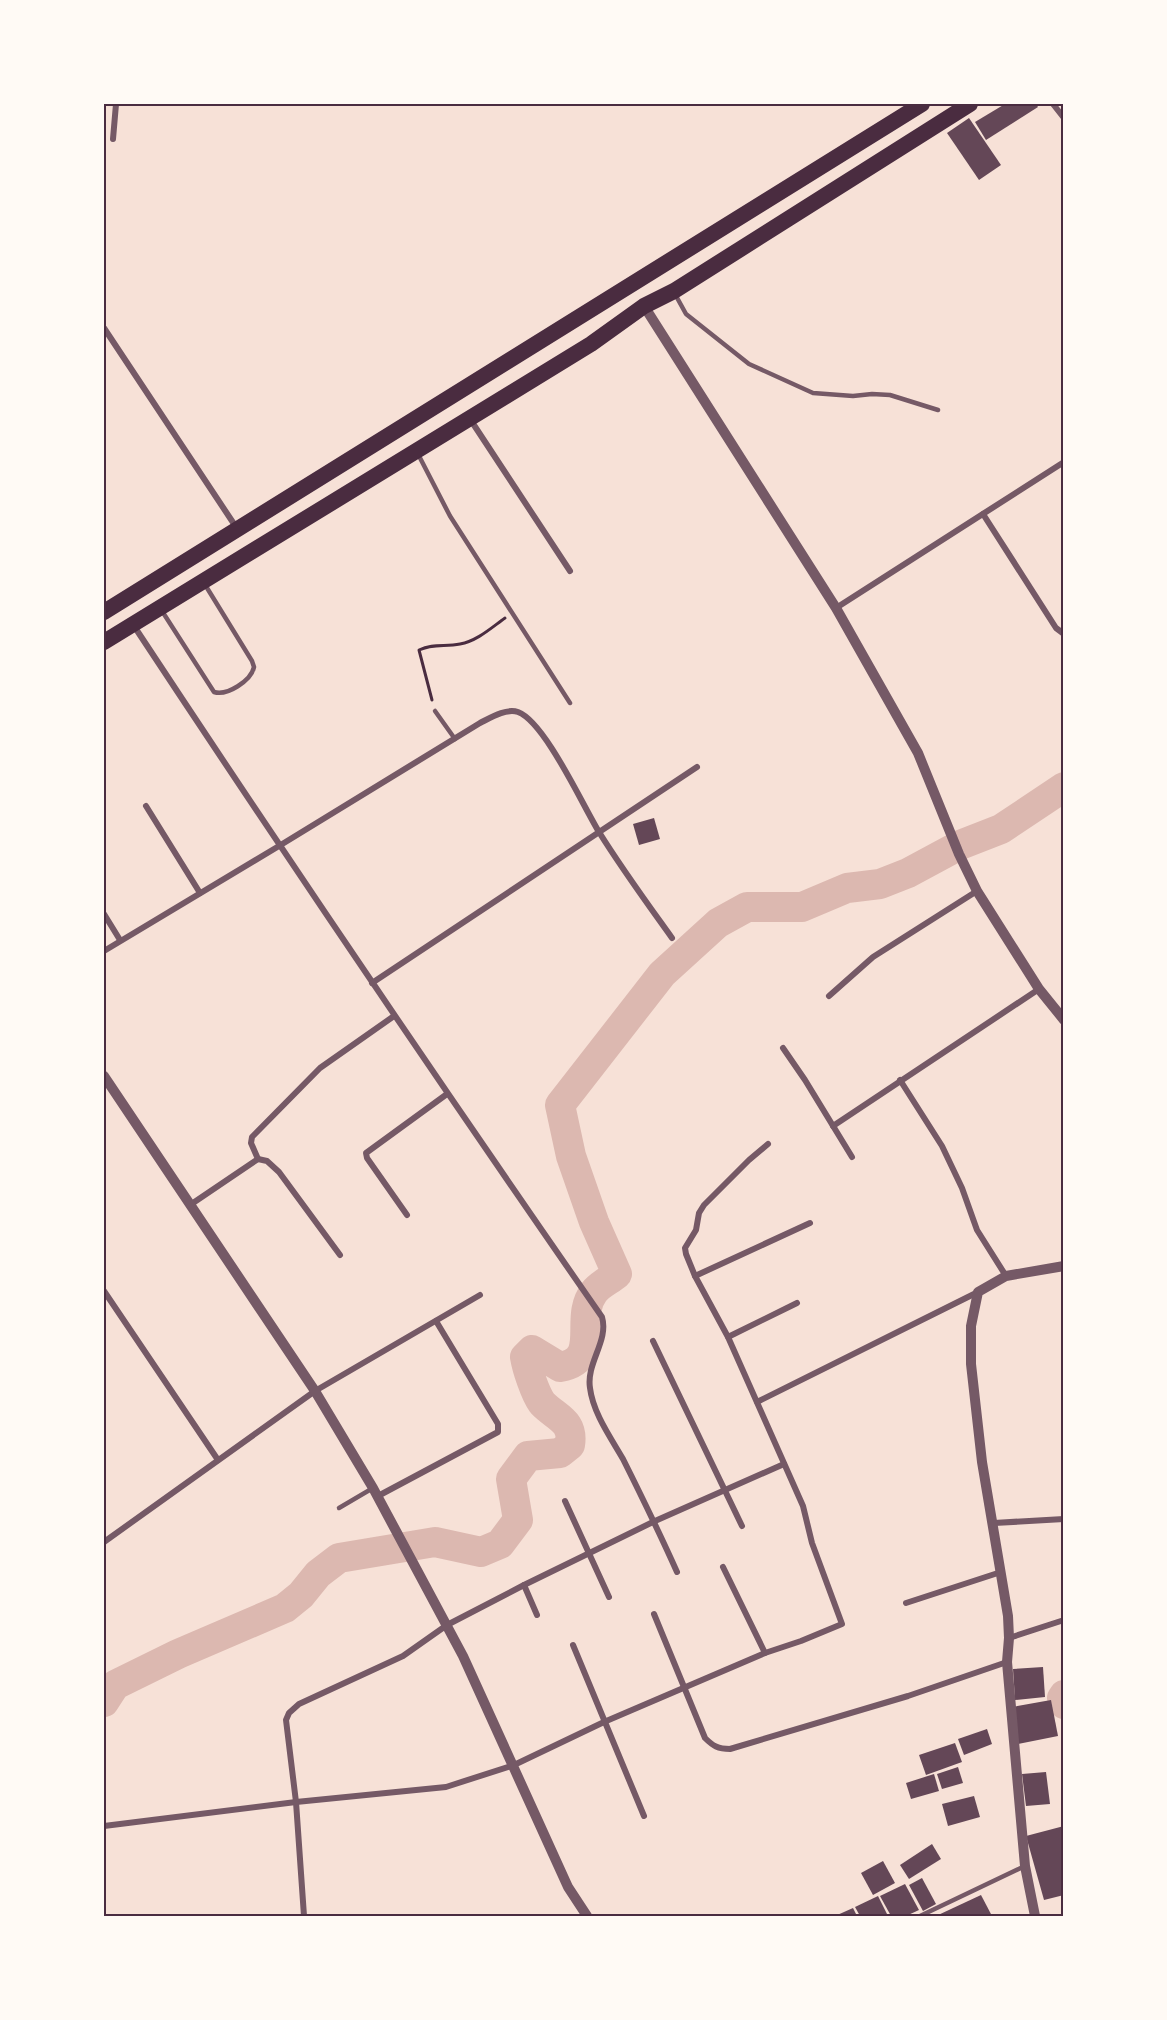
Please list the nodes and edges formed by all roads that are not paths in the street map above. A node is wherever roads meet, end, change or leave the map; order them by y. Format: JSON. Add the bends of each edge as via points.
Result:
{"nodes":[{"id":1,"x":116,"y":104,"type":"edge"},
{"id":2,"x":922,"y":104,"type":"edge"},
{"id":3,"x":970,"y":104,"type":"edge"},
{"id":4,"x":1053,"y":104,"type":"edge"},
{"id":5,"x":1064,"y":118,"type":"edge"},
{"id":6,"x":113,"y":139,"type":"dead end"},
{"id":7,"x":782,"y":191,"type":"junction"},
{"id":8,"x":797,"y":213,"type":"junction"},
{"id":9,"x":738,"y":218,"type":"junction"},
{"id":10,"x":753,"y":241,"type":"junction"},
{"id":11,"x":674,"y":291,"type":"junction"},
{"id":12,"x":644,"y":306,"type":"junction"},
{"id":13,"x":104,"y":328,"type":"edge"},
{"id":14,"x":938,"y":410,"type":"dead end"},
{"id":15,"x":470,"y":418,"type":"junction"},
{"id":16,"x":416,"y":451,"type":"junction"},
{"id":17,"x":1064,"y":462,"type":"edge"},
{"id":18,"x":983,"y":514,"type":"junction"},
{"id":19,"x":237,"y":529,"type":"junction"},
{"id":20,"x":570,"y":571,"type":"dead end"},
{"id":21,"x":202,"y":581,"type":"junction"},
{"id":22,"x":159,"y":607,"type":"junction"},
{"id":23,"x":836,"y":608,"type":"junction"},
{"id":24,"x":104,"y":612,"type":"edge"},
{"id":25,"x":132,"y":623,"type":"junction"},
{"id":26,"x":1064,"y":633,"type":"edge"},
{"id":27,"x":104,"y":642,"type":"edge"},
{"id":28,"x":570,"y":703,"type":"dead end"},
{"id":29,"x":435,"y":711,"type":"road end"},
{"id":30,"x":455,"y":739,"type":"junction"},
{"id":31,"x":697,"y":768,"type":"dead end"},
{"id":32,"x":146,"y":806,"type":"dead end"},
{"id":33,"x":599,"y":833,"type":"junction"},
{"id":34,"x":279,"y":846,"type":"junction"},
{"id":35,"x":977,"y":891,"type":"junction"},
{"id":36,"x":200,"y":893,"type":"junction"},
{"id":37,"x":104,"y":914,"type":"edge"},
{"id":38,"x":672,"y":938,"type":"dead end"},
{"id":39,"x":120,"y":940,"type":"junction"},
{"id":40,"x":104,"y":951,"type":"edge"},
{"id":41,"x":372,"y":983,"type":"junction"},
{"id":42,"x":1039,"y":989,"type":"junction"},
{"id":43,"x":829,"y":996,"type":"dead end"},
{"id":44,"x":394,"y":1016,"type":"junction"},
{"id":45,"x":1064,"y":1020,"type":"edge"},
{"id":46,"x":783,"y":1048,"type":"dead end"},
{"id":47,"x":104,"y":1076,"type":"edge"},
{"id":48,"x":900,"y":1080,"type":"junction"},
{"id":49,"x":447,"y":1094,"type":"junction"},
{"id":50,"x":833,"y":1126,"type":"junction"},
{"id":51,"x":768,"y":1144,"type":"dead end"},
{"id":52,"x":852,"y":1157,"type":"dead end"},
{"id":53,"x":258,"y":1159,"type":"junction"},
{"id":54,"x":189,"y":1206,"type":"junction"},
{"id":55,"x":407,"y":1215,"type":"dead end"},
{"id":56,"x":810,"y":1223,"type":"dead end"},
{"id":57,"x":340,"y":1255,"type":"dead end"},
{"id":58,"x":1064,"y":1266,"type":"edge"},
{"id":59,"x":695,"y":1276,"type":"junction"},
{"id":60,"x":1006,"y":1276,"type":"junction"},
{"id":61,"x":104,"y":1291,"type":"edge"},
{"id":62,"x":978,"y":1292,"type":"junction"},
{"id":63,"x":480,"y":1295,"type":"dead end"},
{"id":64,"x":797,"y":1302,"type":"dead end"},
{"id":65,"x":436,"y":1321,"type":"junction"},
{"id":66,"x":728,"y":1337,"type":"junction"},
{"id":67,"x":653,"y":1341,"type":"dead end"},
{"id":68,"x":315,"y":1391,"type":"junction"},
{"id":69,"x":757,"y":1402,"type":"junction"},
{"id":70,"x":218,"y":1461,"type":"junction"},
{"id":71,"x":784,"y":1464,"type":"junction"},
{"id":72,"x":725,"y":1490,"type":"junction"},
{"id":73,"x":375,"y":1492,"type":"junction"},
{"id":74,"x":565,"y":1501,"type":"dead end"},
{"id":75,"x":339,"y":1508,"type":"dead end"},
{"id":76,"x":1064,"y":1519,"type":"edge"},
{"id":77,"x":655,"y":1521,"type":"junction"},
{"id":78,"x":994,"y":1523,"type":"junction"},
{"id":79,"x":742,"y":1526,"type":"dead end"},
{"id":80,"x":104,"y":1542,"type":"edge"},
{"id":81,"x":589,"y":1552,"type":"junction"},
{"id":82,"x":723,"y":1567,"type":"dead end"},
{"id":83,"x":677,"y":1572,"type":"dead end"},
{"id":84,"x":1001,"y":1572,"type":"junction"},
{"id":85,"x":524,"y":1585,"type":"junction"},
{"id":86,"x":609,"y":1597,"type":"dead end"},
{"id":87,"x":906,"y":1603,"type":"dead end"},
{"id":88,"x":654,"y":1614,"type":"dead end"},
{"id":89,"x":537,"y":1615,"type":"dead end"},
{"id":90,"x":1064,"y":1620,"type":"edge"},
{"id":91,"x":447,"y":1625,"type":"junction"},
{"id":92,"x":1010,"y":1638,"type":"junction"},
{"id":93,"x":573,"y":1645,"type":"dead end"},
{"id":94,"x":765,"y":1653,"type":"junction"},
{"id":95,"x":1007,"y":1662,"type":"junction"},
{"id":96,"x":685,"y":1686,"type":"junction"},
{"id":97,"x":604,"y":1722,"type":"junction"},
{"id":98,"x":514,"y":1765,"type":"junction"},
{"id":99,"x":296,"y":1802,"type":"junction"},
{"id":100,"x":644,"y":1816,"type":"dead end"},
{"id":101,"x":104,"y":1827,"type":"edge"},
{"id":102,"x":1024,"y":1866,"type":"junction"},
{"id":103,"x":304,"y":1917,"type":"edge"},
{"id":104,"x":587,"y":1917,"type":"edge"},
{"id":105,"x":920,"y":1917,"type":"edge"},
{"id":106,"x":1035,"y":1917,"type":"edge"}],
"edges":[{"from":1,"to":6,"type":"street"},
{"from":2,"to":7,"type":"highway"},
{"from":3,"to":8,"type":"highway"},
{"from":4,"to":5,"type":"street"},
{"from":7,"to":8,"type":"highway"},
{"from":7,"to":9,"type":"highway"},
{"from":8,"to":10,"type":"highway"},
{"from":9,"to":10,"type":"highway"},
{"from":9,"to":19,"type":"highway"},
{"from":10,"to":11,"type":"highway"},
{"from":11,"to":12,"type":"highway"},
{"from":11,"to":14,"type":"lane","via":[[686,314],[749,364],[813,393],[890,395]]},
{"from":12,"to":15,"type":"highway","via":[[591,344]]},
{"from":12,"to":23,"type":"street"},
{"from":13,"to":19,"type":"street"},
{"from":15,"to":16,"type":"highway"},
{"from":15,"to":20,"type":"street"},
{"from":16,"to":21,"type":"highway"},
{"from":16,"to":28,"type":"lane","via":[[450,516]]},
{"from":17,"to":18,"type":"street"},
{"from":18,"to":23,"type":"street"},
{"from":18,"to":26,"type":"street","via":[[1056,628]]},
{"from":19,"to":24,"type":"highway"},
{"from":21,"to":22,"type":"highway"},
{"from":21,"to":22,"type":"lane","via":[[252,661],[254,668],[249,679],[224,693],[214,692]]},
{"from":22,"to":25,"type":"highway"},
{"from":23,"to":35,"type":"street","via":[[918,753]]},
{"from":25,"to":27,"type":"highway"},
{"from":25,"to":34,"type":"street"},
{"from":29,"to":30,"type":"lane"},
{"from":30,"to":33,"type":"street","via":[[502,712],[517,711],[531,720],[549,744]]},
{"from":30,"to":34,"type":"street"},
{"from":31,"to":33,"type":"street"},
{"from":32,"to":36,"type":"street"},
{"from":33,"to":38,"type":"street"},
{"from":33,"to":41,"type":"street"},
{"from":34,"to":36,"type":"street"},
{"from":34,"to":41,"type":"street"},
{"from":35,"to":42,"type":"street"},
{"from":35,"to":43,"type":"street","via":[[873,957]]},
{"from":36,"to":39,"type":"street"},
{"from":37,"to":39,"type":"street"},
{"from":39,"to":40,"type":"street"},
{"from":41,"to":44,"type":"street"},
{"from":42,"to":45,"type":"street"},
{"from":42,"to":48,"type":"street"},
{"from":44,"to":49,"type":"street"},
{"from":44,"to":53,"type":"street","via":[[320,1068],[256,1132],[251,1143]]},
{"from":46,"to":50,"type":"street"},
{"from":47,"to":54,"type":"street"},
{"from":48,"to":50,"type":"street"},
{"from":48,"to":60,"type":"street","via":[[942,1146],[977,1230]]},
{"from":49,"to":55,"type":"street","via":[[366,1153]]},
{"from":49,"to":77,"type":"street","via":[[602,1317],[604,1325],[589,1387]]},
{"from":50,"to":52,"type":"street"},
{"from":51,"to":59,"type":"street","via":[[699,1213],[696,1230],[685,1248]]},
{"from":53,"to":54,"type":"street"},
{"from":53,"to":57,"type":"street","via":[[267,1161],[279,1172]]},
{"from":54,"to":68,"type":"street"},
{"from":56,"to":59,"type":"street"},
{"from":58,"to":60,"type":"street"},
{"from":59,"to":66,"type":"street"},
{"from":60,"to":62,"type":"street"},
{"from":61,"to":70,"type":"street"},
{"from":62,"to":69,"type":"street"},
{"from":62,"to":78,"type":"street","via":[[971,1326],[971,1364],[982,1462]]},
{"from":63,"to":65,"type":"street"},
{"from":64,"to":66,"type":"street"},
{"from":65,"to":68,"type":"street"},
{"from":65,"to":73,"type":"street","via":[[498,1424],[498,1432]]},
{"from":66,"to":69,"type":"street"},
{"from":67,"to":72,"type":"street"},
{"from":68,"to":70,"type":"street"},
{"from":68,"to":73,"type":"street"},
{"from":69,"to":71,"type":"street"},
{"from":70,"to":80,"type":"street"},
{"from":71,"to":72,"type":"street"},
{"from":71,"to":94,"type":"street","via":[[803,1506],[812,1543],[842,1624]]},
{"from":72,"to":77,"type":"street"},
{"from":72,"to":79,"type":"street"},
{"from":73,"to":75,"type":"lane"},
{"from":73,"to":91,"type":"street"},
{"from":74,"to":81,"type":"street"},
{"from":76,"to":78,"type":"street"},
{"from":77,"to":81,"type":"street"},
{"from":77,"to":83,"type":"street"},
{"from":78,"to":84,"type":"street"},
{"from":81,"to":85,"type":"street"},
{"from":81,"to":86,"type":"street"},
{"from":82,"to":94,"type":"street"},
{"from":84,"to":87,"type":"street"},
{"from":84,"to":92,"type":"street"},
{"from":85,"to":89,"type":"street"},
{"from":85,"to":91,"type":"street"},
{"from":88,"to":96,"type":"street"},
{"from":90,"to":92,"type":"street"},
{"from":91,"to":98,"type":"street"},
{"from":91,"to":99,"type":"street","via":[[404,1656],[299,1704],[289,1713],[286,1720]]},
{"from":92,"to":95,"type":"street"},
{"from":93,"to":97,"type":"street"},
{"from":94,"to":96,"type":"street"},
{"from":95,"to":96,"type":"street","via":[[730,1749],[713,1746],[705,1738]]},
{"from":95,"to":102,"type":"street"},
{"from":96,"to":97,"type":"street"},
{"from":97,"to":98,"type":"street"},
{"from":97,"to":100,"type":"street"},
{"from":98,"to":99,"type":"street","via":[[446,1787]]},
{"from":98,"to":104,"type":"street","via":[[568,1887]]},
{"from":99,"to":101,"type":"street"},
{"from":99,"to":103,"type":"street"},
{"from":102,"to":105,"type":"lane"},
{"from":102,"to":106,"type":"street"}]}
